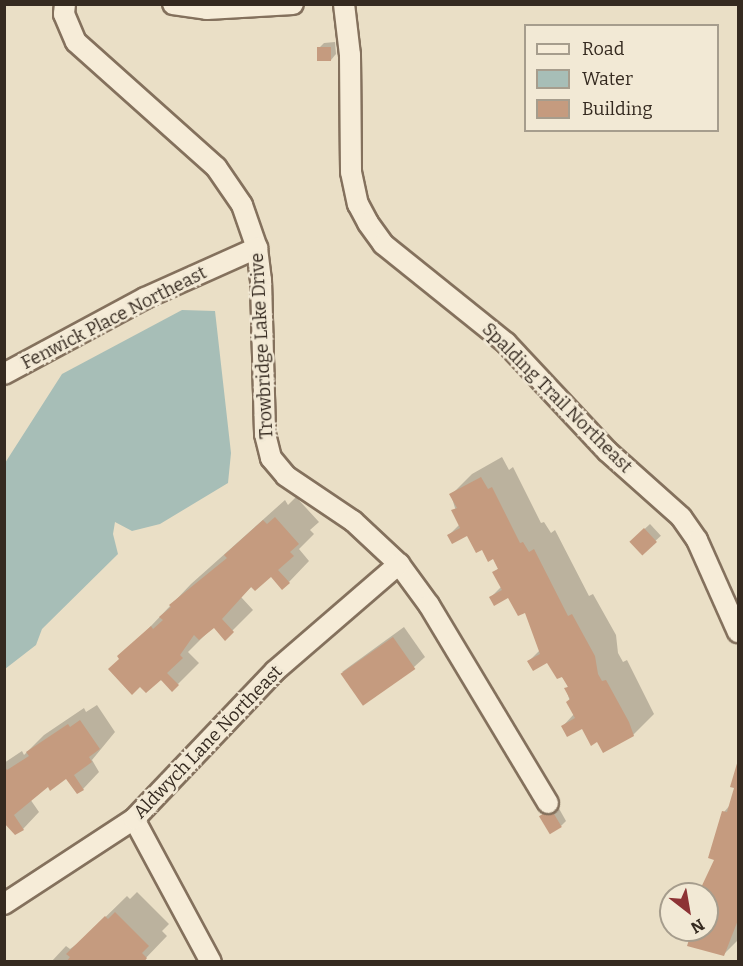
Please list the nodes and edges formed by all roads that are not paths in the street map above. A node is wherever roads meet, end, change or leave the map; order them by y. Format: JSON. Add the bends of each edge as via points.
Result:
{"nodes":[{"id":1,"x":65,"y":4,"type":"edge"},
{"id":2,"x":173,"y":4,"type":"edge"},
{"id":3,"x":293,"y":4,"type":"edge"},
{"id":4,"x":344,"y":4,"type":"edge"},
{"id":5,"x":257,"y":248,"type":"junction"},
{"id":6,"x":4,"y":374,"type":"edge"},
{"id":7,"x":399,"y":564,"type":"junction"},
{"id":8,"x":738,"y":632,"type":"edge"},
{"id":9,"x":548,"y":803,"type":"dead end"},
{"id":10,"x":134,"y":819,"type":"junction"},
{"id":11,"x":4,"y":904,"type":"edge"},
{"id":12,"x":211,"y":962,"type":"edge"}],
"edges":[{"from":1,"to":5,"type":"street","name":"Trowbridge Lake Drive","via":[[64,14],[76,42],[216,168],[242,206]]},
{"from":2,"to":3,"type":"street","via":[[207,9]]},
{"from":4,"to":8,"type":"street","name":"Spalding Trail Northeast","via":[[350,55],[351,172],[358,204],[368,224],[383,243],[506,343],[608,451],[681,517],[697,540]]},
{"from":5,"to":6,"type":"street","name":"Fenwick Place Northeast","via":[[145,298]]},
{"from":5,"to":7,"type":"street","name":"Trowbridge Lake Drive","via":[[265,434],[271,458],[286,476],[353,521]]},
{"from":7,"to":9,"type":"street","name":"Trowbridge Lake Drive","via":[[429,605]]},
{"from":7,"to":10,"type":"street","name":"Aldwych Lane Northeast","via":[[274,671],[169,787]]},
{"from":10,"to":11,"type":"street","name":"Aldwych Lane Northeast"},
{"from":10,"to":12,"type":"street"}]}
